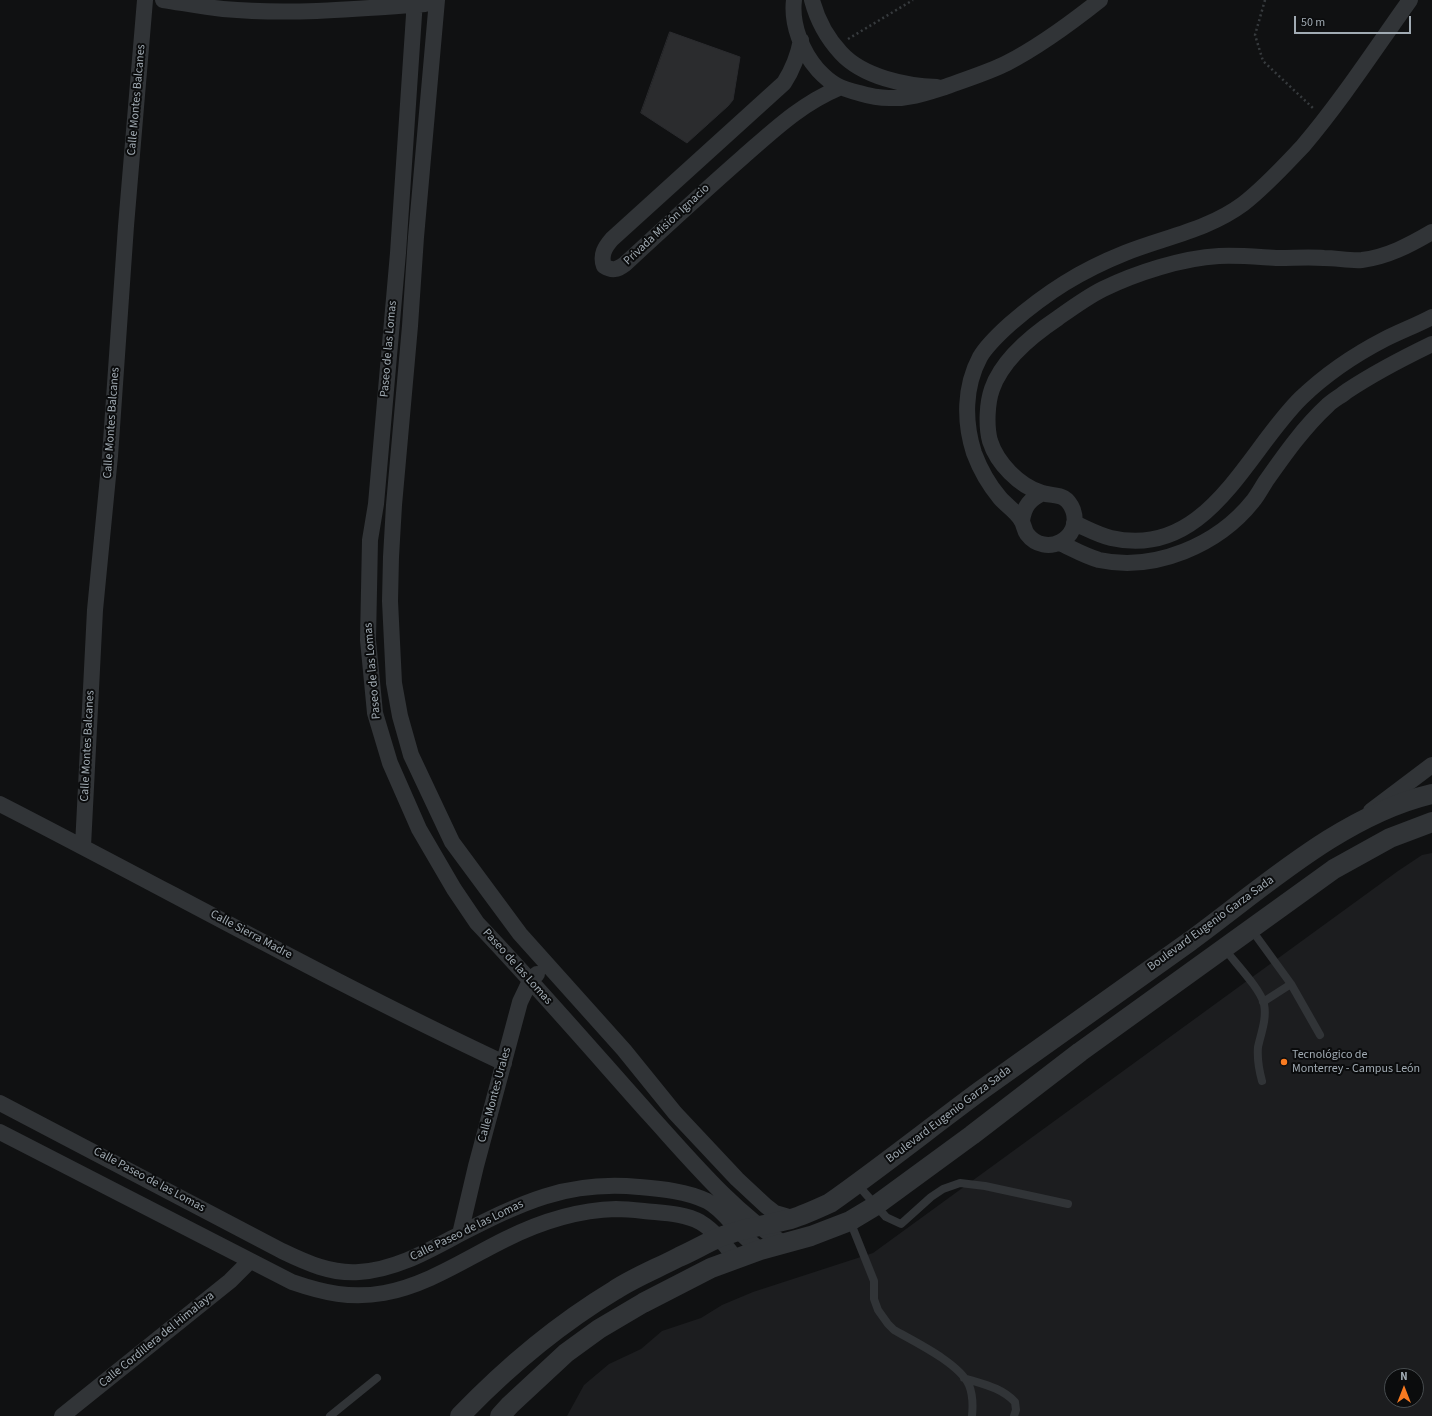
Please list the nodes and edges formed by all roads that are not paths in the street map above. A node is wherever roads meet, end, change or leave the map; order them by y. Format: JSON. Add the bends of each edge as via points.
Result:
{"nodes":[{"id":1,"x":145,"y":0,"type":"edge"},
{"id":2,"x":163,"y":0,"type":"edge"},
{"id":3,"x":794,"y":0,"type":"edge"},
{"id":4,"x":812,"y":0,"type":"edge"},
{"id":5,"x":1410,"y":0,"type":"edge"},
{"id":6,"x":441,"y":1,"type":"edge"},
{"id":7,"x":415,"y":2,"type":"edge"},
{"id":8,"x":1092,"y":2,"type":"edge"},
{"id":9,"x":801,"y":40,"type":"junction"},
{"id":10,"x":945,"y":87,"type":"junction"},
{"id":11,"x":839,"y":88,"type":"junction"},
{"id":12,"x":1432,"y":232,"type":"edge"},
{"id":13,"x":1432,"y":317,"type":"edge"},
{"id":14,"x":1432,"y":344,"type":"edge"},
{"id":15,"x":1043,"y":493,"type":"junction"},
{"id":16,"x":376,"y":504,"type":"junction"},
{"id":17,"x":394,"y":505,"type":"junction"},
{"id":18,"x":1022,"y":521,"type":"junction"},
{"id":19,"x":1074,"y":523,"type":"junction"},
{"id":20,"x":1060,"y":542,"type":"junction"},
{"id":21,"x":1432,"y":765,"type":"edge"},
{"id":22,"x":1432,"y":794,"type":"edge"},
{"id":23,"x":0,"y":804,"type":"edge"},
{"id":24,"x":1432,"y":822,"type":"edge"},
{"id":25,"x":1350,"y":827,"type":"junction"},
{"id":26,"x":83,"y":846,"type":"junction"},
{"id":27,"x":1251,"y":929,"type":"junction"},
{"id":28,"x":1224,"y":948,"type":"junction"},
{"id":29,"x":547,"y":964,"type":"junction"},
{"id":30,"x":530,"y":981,"type":"junction"},
{"id":31,"x":1291,"y":984,"type":"junction"},
{"id":32,"x":1263,"y":1002,"type":"junction"},
{"id":33,"x":1320,"y":1035,"type":"dead end"},
{"id":34,"x":504,"y":1063,"type":"junction"},
{"id":35,"x":1262,"y":1081,"type":"dead end"},
{"id":36,"x":0,"y":1103,"type":"edge"},
{"id":37,"x":0,"y":1132,"type":"edge"},
{"id":38,"x":857,"y":1184,"type":"junction"},
{"id":39,"x":619,"y":1185,"type":"junction"},
{"id":40,"x":1068,"y":1204,"type":"dead end"},
{"id":41,"x":875,"y":1206,"type":"junction"},
{"id":42,"x":617,"y":1209,"type":"junction"},
{"id":43,"x":792,"y":1218,"type":"junction"},
{"id":44,"x":850,"y":1221,"type":"junction"},
{"id":45,"x":759,"y":1226,"type":"junction"},
{"id":46,"x":738,"y":1230,"type":"junction"},
{"id":47,"x":460,"y":1234,"type":"junction"},
{"id":48,"x":719,"y":1238,"type":"junction"},
{"id":49,"x":784,"y":1244,"type":"junction"},
{"id":50,"x":760,"y":1250,"type":"junction"},
{"id":51,"x":736,"y":1259,"type":"junction"},
{"id":52,"x":250,"y":1261,"type":"junction"},
{"id":53,"x":874,"y":1281,"type":"junction"},
{"id":54,"x":880,"y":1288,"type":"dead end"},
{"id":55,"x":377,"y":1378,"type":"dead end"},
{"id":56,"x":964,"y":1378,"type":"junction"},
{"id":57,"x":62,"y":1416,"type":"edge"},
{"id":58,"x":330,"y":1416,"type":"edge"},
{"id":59,"x":460,"y":1416,"type":"edge"},
{"id":60,"x":500,"y":1416,"type":"edge"},
{"id":61,"x":972,"y":1416,"type":"edge"},
{"id":62,"x":1014,"y":1416,"type":"edge"}],
"edges":[{"from":1,"to":26,"type":"street","name":"Calle Montes Balcanes","via":[[110,456],[95,610]]},
{"from":2,"to":7,"type":"street","via":[[223,9],[274,11],[322,11]]},
{"from":3,"to":9,"type":"street","via":[[794,17]]},
{"from":4,"to":10,"type":"street","via":[[815,13],[824,30],[841,54],[856,65],[878,76],[909,84]]},
{"from":5,"to":18,"type":"street","via":[[1325,119],[1292,158],[1241,205],[1209,224],[1093,266],[1050,292],[1022,314],[981,355],[971,379],[967,398],[968,428],[974,453],[999,497]]},
{"from":6,"to":7,"type":"street"},
{"from":6,"to":17,"type":"street","name":"Paseo de las Lomas","via":[[416,237]]},
{"from":7,"to":16,"type":"street","name":"Paseo de las Lomas","via":[[398,253]]},
{"from":8,"to":10,"type":"street","via":[[1066,26],[1007,63]]},
{"from":9,"to":11,"type":"street","via":[[814,65],[825,78]]},
{"from":9,"to":11,"type":"street","name":"Privada Misión Ignacio","via":[[794,67],[784,83],[612,239],[603,254],[604,266],[614,270],[625,264],[699,195],[790,117],[813,101]]},
{"from":10,"to":11,"type":"street","via":[[918,96],[887,98],[872,97]]},
{"from":12,"to":15,"type":"street","via":[[1400,249],[1361,260],[1217,256],[1177,263],[1147,271],[1102,290],[1071,309],[1044,328],[1013,356],[992,388],[988,424],[990,441],[1009,472]]},
{"from":13,"to":19,"type":"street","via":[[1360,353],[1317,383],[1278,425],[1227,491],[1190,525],[1167,536],[1146,541],[1110,538]]},
{"from":14,"to":20,"type":"street","via":[[1366,379],[1329,404],[1294,443],[1253,501],[1218,533],[1191,549],[1149,561],[1115,562],[1080,554]]},
{"from":15,"to":18,"type":"street","via":[[1028,503]]},
{"from":15,"to":19,"type":"street","via":[[1056,494],[1067,500],[1073,511]]},
{"from":16,"to":17,"type":"street"},
{"from":16,"to":30,"type":"street","name":"Paseo de las Lomas","via":[[370,540],[368,640],[375,713],[390,763],[419,829],[454,889],[477,923]]},
{"from":17,"to":29,"type":"street","name":"Paseo de las Lomas","via":[[390,602],[394,683],[411,755],[452,842],[520,934]]},
{"from":18,"to":20,"type":"street","via":[[1024,529],[1035,542],[1043,545]]},
{"from":19,"to":20,"type":"street","via":[[1067,538]]},
{"from":21,"to":25,"type":"street"},
{"from":22,"to":25,"type":"street","name":"Boulevard Eugenio Garza Sada","via":[[1397,805]]},
{"from":23,"to":26,"type":"street","name":"Calle Sierra Madre"},
{"from":24,"to":27,"type":"street","via":[[1390,838],[1359,854]]},
{"from":25,"to":38,"type":"street","name":"Boulevard Eugenio Garza Sada","via":[[1294,863]]},
{"from":26,"to":34,"type":"street","name":"Calle Sierra Madre","via":[[399,1012]]},
{"from":27,"to":28,"type":"street"},
{"from":27,"to":31,"type":"lane"},
{"from":28,"to":32,"type":"lane"},
{"from":28,"to":41,"type":"street"},
{"from":29,"to":30,"type":"street","name":"Calle Montes Urales"},
{"from":29,"to":43,"type":"street","name":"Paseo de las Lomas","via":[[624,1050],[675,1113],[743,1185],[775,1213]]},
{"from":30,"to":34,"type":"street","name":"Calle Montes Urales","via":[[520,1002]]},
{"from":30,"to":45,"type":"street","name":"Paseo de las Lomas","via":[[694,1164]]},
{"from":31,"to":32,"type":"lane"},
{"from":31,"to":33,"type":"lane"},
{"from":32,"to":35,"type":"lane","via":[[1265,1017],[1258,1047]]},
{"from":34,"to":47,"type":"street","name":"Calle Montes Urales"},
{"from":36,"to":47,"type":"street","name":"Calle Paseo de las Lomas","via":[[282,1251],[321,1268],[340,1272],[360,1272],[382,1268],[422,1254]]},
{"from":37,"to":52,"type":"street","name":"Calle Paseo de las Lomas"},
{"from":38,"to":41,"type":"lane"},
{"from":38,"to":43,"type":"street","name":"Boulevard Eugenio Garza Sada","via":[[830,1203]]},
{"from":39,"to":42,"type":"street"},
{"from":39,"to":46,"type":"street","name":"Calle Paseo de las Lomas","via":[[664,1189],[707,1201],[722,1211]]},
{"from":39,"to":47,"type":"street","name":"Calle Paseo de las Lomas","via":[[585,1187],[546,1195]]},
{"from":40,"to":41,"type":"lane","via":[[960,1183],[937,1193],[901,1224],[886,1217]]},
{"from":41,"to":44,"type":"street"},
{"from":42,"to":48,"type":"street","name":"Calle Paseo de las Lomas","via":[[682,1216],[700,1222]]},
{"from":42,"to":52,"type":"street","name":"Calle Paseo de las Lomas","via":[[546,1221],[421,1282],[384,1293],[359,1296],[317,1290],[292,1282]]},
{"from":43,"to":45,"type":"street","name":"Boulevard Eugenio Garza Sada"},
{"from":44,"to":49,"type":"street"},
{"from":44,"to":53,"type":"lane"},
{"from":45,"to":46,"type":"street","name":"Boulevard Eugenio Garza Sada"},
{"from":45,"to":49,"type":"street","name":"Paseo de las Lomas"},
{"from":46,"to":48,"type":"street","name":"Boulevard Eugenio Garza Sada"},
{"from":46,"to":50,"type":"street","name":"Calle Paseo de las Lomas"},
{"from":48,"to":51,"type":"street","name":"Calle Paseo de las Lomas"},
{"from":48,"to":59,"type":"street","name":"Boulevard Eugenio Garza Sada","via":[[614,1290],[547,1336]]},
{"from":49,"to":50,"type":"street"},
{"from":50,"to":51,"type":"street"},
{"from":51,"to":60,"type":"street","via":[[681,1282],[599,1329],[566,1353]]},
{"from":52,"to":57,"type":"street","name":"Calle Cordillera del Himalaya","via":[[230,1281]]},
{"from":53,"to":54,"type":"lane"},
{"from":53,"to":56,"type":"lane","via":[[874,1299],[888,1324],[945,1360]]},
{"from":55,"to":58,"type":"lane"},
{"from":56,"to":61,"type":"lane","via":[[972,1400]]},
{"from":56,"to":62,"type":"lane","via":[[1005,1393],[1015,1402]]}]}
